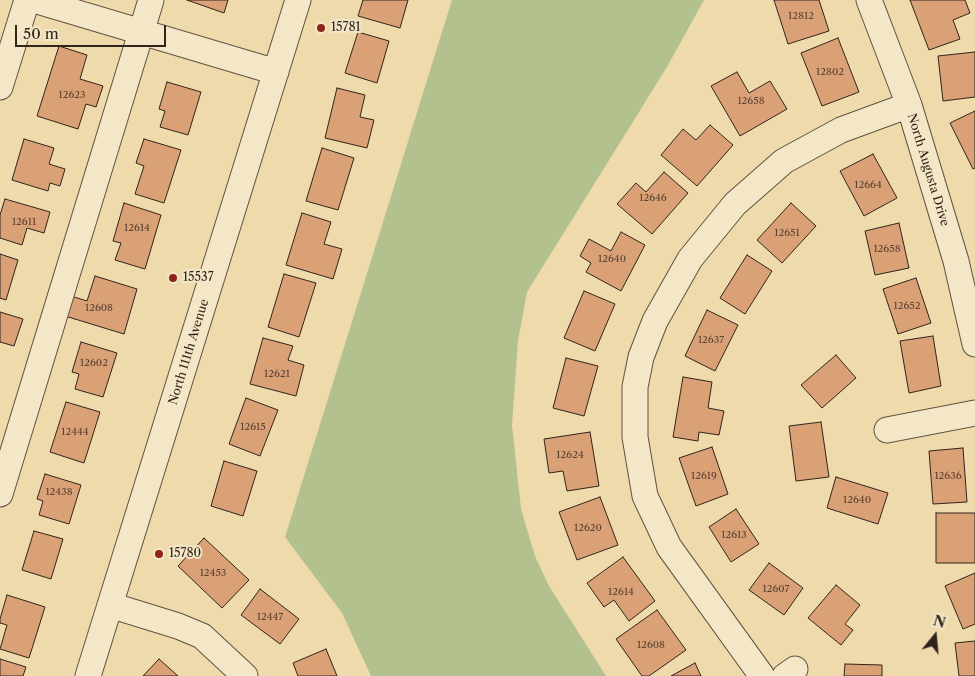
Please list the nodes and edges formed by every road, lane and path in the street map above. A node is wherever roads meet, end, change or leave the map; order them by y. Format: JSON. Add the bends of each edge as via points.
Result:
{"nodes":[{"id":1,"x":27,"y":0,"type":"edge"},
{"id":2,"x":34,"y":0,"type":"edge"},
{"id":3,"x":151,"y":0,"type":"edge"},
{"id":4,"x":298,"y":0,"type":"edge"},
{"id":5,"x":869,"y":0,"type":"edge"},
{"id":6,"x":141,"y":32,"type":"junction"},
{"id":7,"x":276,"y":72,"type":"junction"},
{"id":8,"x":0,"y":87,"type":"edge"},
{"id":9,"x":909,"y":105,"type":"junction"},
{"id":10,"x":975,"y":344,"type":"edge"},
{"id":11,"x":975,"y":413,"type":"edge"},
{"id":12,"x":887,"y":430,"type":"dead end"},
{"id":13,"x":0,"y":494,"type":"edge"},
{"id":14,"x":110,"y":605,"type":"junction"},
{"id":15,"x":88,"y":676,"type":"edge"},
{"id":16,"x":245,"y":676,"type":"edge"},
{"id":17,"x":762,"y":676,"type":"edge"}],
"edges":[{"from":1,"to":8,"type":"street"},
{"from":2,"to":6,"type":"street"},
{"from":3,"to":6,"type":"street"},
{"from":4,"to":7,"type":"street","name":"North 111th Avenue"},
{"from":5,"to":9,"type":"street","name":"North Augusta Drive"},
{"from":6,"to":7,"type":"street"},
{"from":6,"to":13,"type":"street"},
{"from":7,"to":14,"type":"street","name":"North 111th Avenue"},
{"from":9,"to":10,"type":"street","name":"North Augusta Drive","via":[[956,261]]},
{"from":9,"to":17,"type":"street","via":[[841,130],[784,161],[735,204],[690,258],[655,321],[641,357],[635,387],[635,437],[645,496],[670,547]]},
{"from":11,"to":12,"type":"street"},
{"from":14,"to":15,"type":"street","name":"North 111th Avenue"},
{"from":14,"to":16,"type":"street","via":[[202,636]]}]}
